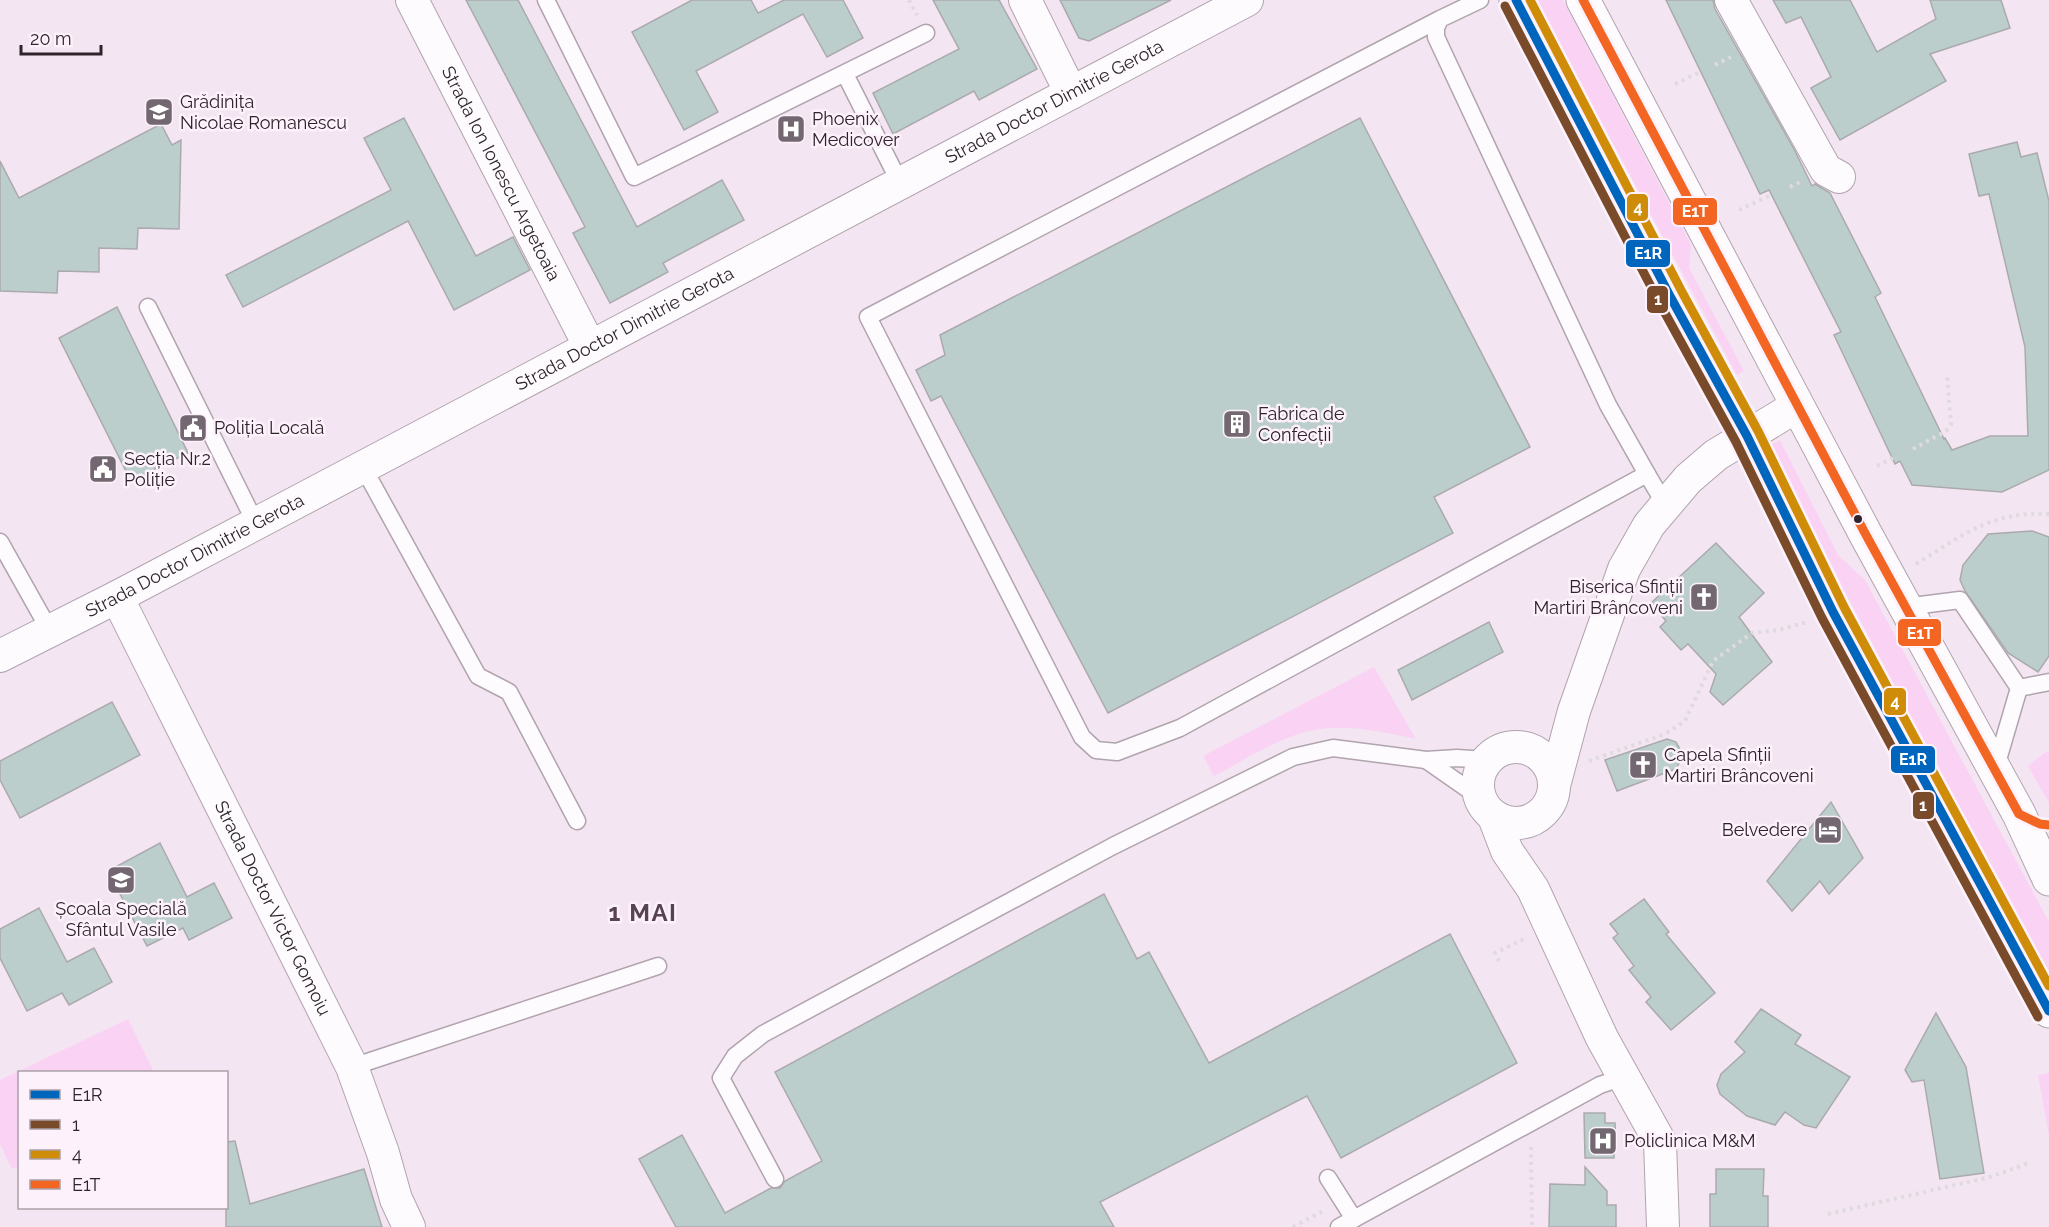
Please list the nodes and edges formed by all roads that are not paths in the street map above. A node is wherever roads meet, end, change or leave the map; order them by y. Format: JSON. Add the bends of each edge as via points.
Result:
{"nodes":[{"id":1,"x":412,"y":0,"type":"edge"},
{"id":2,"x":546,"y":0,"type":"edge"},
{"id":3,"x":1025,"y":0,"type":"edge"},
{"id":4,"x":1247,"y":0,"type":"edge"},
{"id":5,"x":1480,"y":0,"type":"edge"},
{"id":6,"x":1516,"y":0,"type":"edge"},
{"id":7,"x":1583,"y":0,"type":"edge"},
{"id":8,"x":1731,"y":0,"type":"edge"},
{"id":9,"x":1440,"y":19,"type":"junction"},
{"id":10,"x":926,"y":33,"type":"dead end"},
{"id":11,"x":845,"y":74,"type":"junction"},
{"id":12,"x":1071,"y":93,"type":"junction"},
{"id":13,"x":1839,"y":177,"type":"dead end"},
{"id":14,"x":900,"y":183,"type":"junction"},
{"id":15,"x":148,"y":307,"type":"dead end"},
{"id":16,"x":590,"y":347,"type":"junction"},
{"id":17,"x":1797,"y":406,"type":"junction"},
{"id":18,"x":1747,"y":436,"type":"junction"},
{"id":19,"x":363,"y":467,"type":"junction"},
{"id":20,"x":1647,"y":474,"type":"junction"},
{"id":21,"x":1666,"y":506,"type":"junction"},
{"id":22,"x":256,"y":524,"type":"junction"},
{"id":23,"x":0,"y":542,"type":"edge"},
{"id":24,"x":1897,"y":594,"type":"junction"},
{"id":25,"x":117,"y":597,"type":"junction"},
{"id":26,"x":50,"y":631,"type":"junction"},
{"id":27,"x":0,"y":656,"type":"edge"},
{"id":28,"x":2049,"y":682,"type":"edge"},
{"id":29,"x":2019,"y":688,"type":"junction"},
{"id":30,"x":1574,"y":711,"type":"junction"},
{"id":31,"x":1537,"y":752,"type":"junction"},
{"id":32,"x":1426,"y":760,"type":"junction"},
{"id":33,"x":1486,"y":760,"type":"junction"},
{"id":34,"x":1995,"y":771,"type":"junction"},
{"id":35,"x":1554,"y":788,"type":"junction"},
{"id":36,"x":1487,"y":807,"type":"junction"},
{"id":37,"x":2019,"y":814,"type":"junction"},
{"id":38,"x":577,"y":821,"type":"dead end"},
{"id":39,"x":1530,"y":821,"type":"junction"},
{"id":40,"x":2049,"y":825,"type":"edge"},
{"id":41,"x":2049,"y":879,"type":"edge"},
{"id":42,"x":1533,"y":889,"type":"junction"},
{"id":43,"x":658,"y":966,"type":"dead end"},
{"id":44,"x":2049,"y":1011,"type":"edge"},
{"id":45,"x":352,"y":1067,"type":"junction"},
{"id":46,"x":1624,"y":1077,"type":"junction"},
{"id":47,"x":1328,"y":1178,"type":"dead end"},
{"id":48,"x":775,"y":1179,"type":"dead end"},
{"id":49,"x":1346,"y":1223,"type":"edge"},
{"id":50,"x":409,"y":1227,"type":"edge"},
{"id":51,"x":1663,"y":1227,"type":"edge"}],
"edges":[{"from":1,"to":16,"type":"street","name":"Strada Ion Ionescu Argetoaia"},
{"from":2,"to":11,"type":"lane","via":[[633,177]]},
{"from":3,"to":12,"type":"street"},
{"from":4,"to":12,"type":"street","name":"Strada Doctor Dimitrie Gerota"},
{"from":5,"to":9,"type":"lane"},
{"from":6,"to":18,"type":"main road"},
{"from":7,"to":17,"type":"main road"},
{"from":8,"to":13,"type":"street","via":[[1826,170]]},
{"from":9,"to":20,"type":"lane","via":[[1436,37],[1603,394]]},
{"from":9,"to":20,"type":"lane","via":[[868,317],[1082,737],[1096,750],[1117,752],[1180,728]]},
{"from":10,"to":11,"type":"lane"},
{"from":11,"to":14,"type":"lane"},
{"from":12,"to":14,"type":"street","name":"Strada Doctor Dimitrie Gerota"},
{"from":14,"to":16,"type":"street","name":"Strada Doctor Dimitrie Gerota"},
{"from":15,"to":22,"type":"lane"},
{"from":16,"to":19,"type":"street","name":"Strada Doctor Dimitrie Gerota"},
{"from":17,"to":18,"type":"street"},
{"from":17,"to":24,"type":"main road"},
{"from":18,"to":21,"type":"street","via":[[1716,455]]},
{"from":18,"to":44,"type":"main road","via":[[1833,612]]},
{"from":19,"to":22,"type":"street","name":"Strada Doctor Dimitrie Gerota"},
{"from":19,"to":38,"type":"lane","via":[[478,676],[509,692]]},
{"from":20,"to":21,"type":"lane"},
{"from":21,"to":30,"type":"street","via":[[1649,525],[1624,569]]},
{"from":22,"to":25,"type":"street","name":"Strada Doctor Dimitrie Gerota"},
{"from":23,"to":26,"type":"lane"},
{"from":24,"to":29,"type":"lane","via":[[1960,600]]},
{"from":24,"to":34,"type":"main road"},
{"from":25,"to":26,"type":"street","name":"Strada Doctor Dimitrie Gerota"},
{"from":25,"to":45,"type":"street","name":"Strada Doctor Victor Gomoiu"},
{"from":26,"to":27,"type":"street","name":"Strada Doctor Dimitrie Gerota"},
{"from":28,"to":29,"type":"lane"},
{"from":29,"to":34,"type":"lane"},
{"from":30,"to":31,"type":"street"},
{"from":30,"to":35,"type":"street"},
{"from":31,"to":33,"type":"street","via":[[1510,746]]},
{"from":31,"to":35,"type":"street","via":[[1552,770]]},
{"from":32,"to":33,"type":"lane"},
{"from":32,"to":36,"type":"lane"},
{"from":32,"to":48,"type":"lane","via":[[1333,748],[1293,757],[1113,846],[763,1034],[735,1056],[721,1078]]},
{"from":33,"to":36,"type":"street","via":[[1478,785]]},
{"from":34,"to":37,"type":"main road"},
{"from":35,"to":39,"type":"street","via":[[1549,805]]},
{"from":36,"to":39,"type":"street","via":[[1506,822]]},
{"from":36,"to":42,"type":"street","via":[[1507,851]]},
{"from":37,"to":40,"type":"main road"},
{"from":37,"to":41,"type":"main road"},
{"from":39,"to":42,"type":"street"},
{"from":42,"to":46,"type":"street"},
{"from":43,"to":45,"type":"lane"},
{"from":45,"to":50,"type":"street","name":"Strada Doctor Victor Gomoiu"},
{"from":46,"to":49,"type":"lane","via":[[1600,1085]]},
{"from":46,"to":51,"type":"street","via":[[1660,1142]]},
{"from":47,"to":49,"type":"lane"}]}
